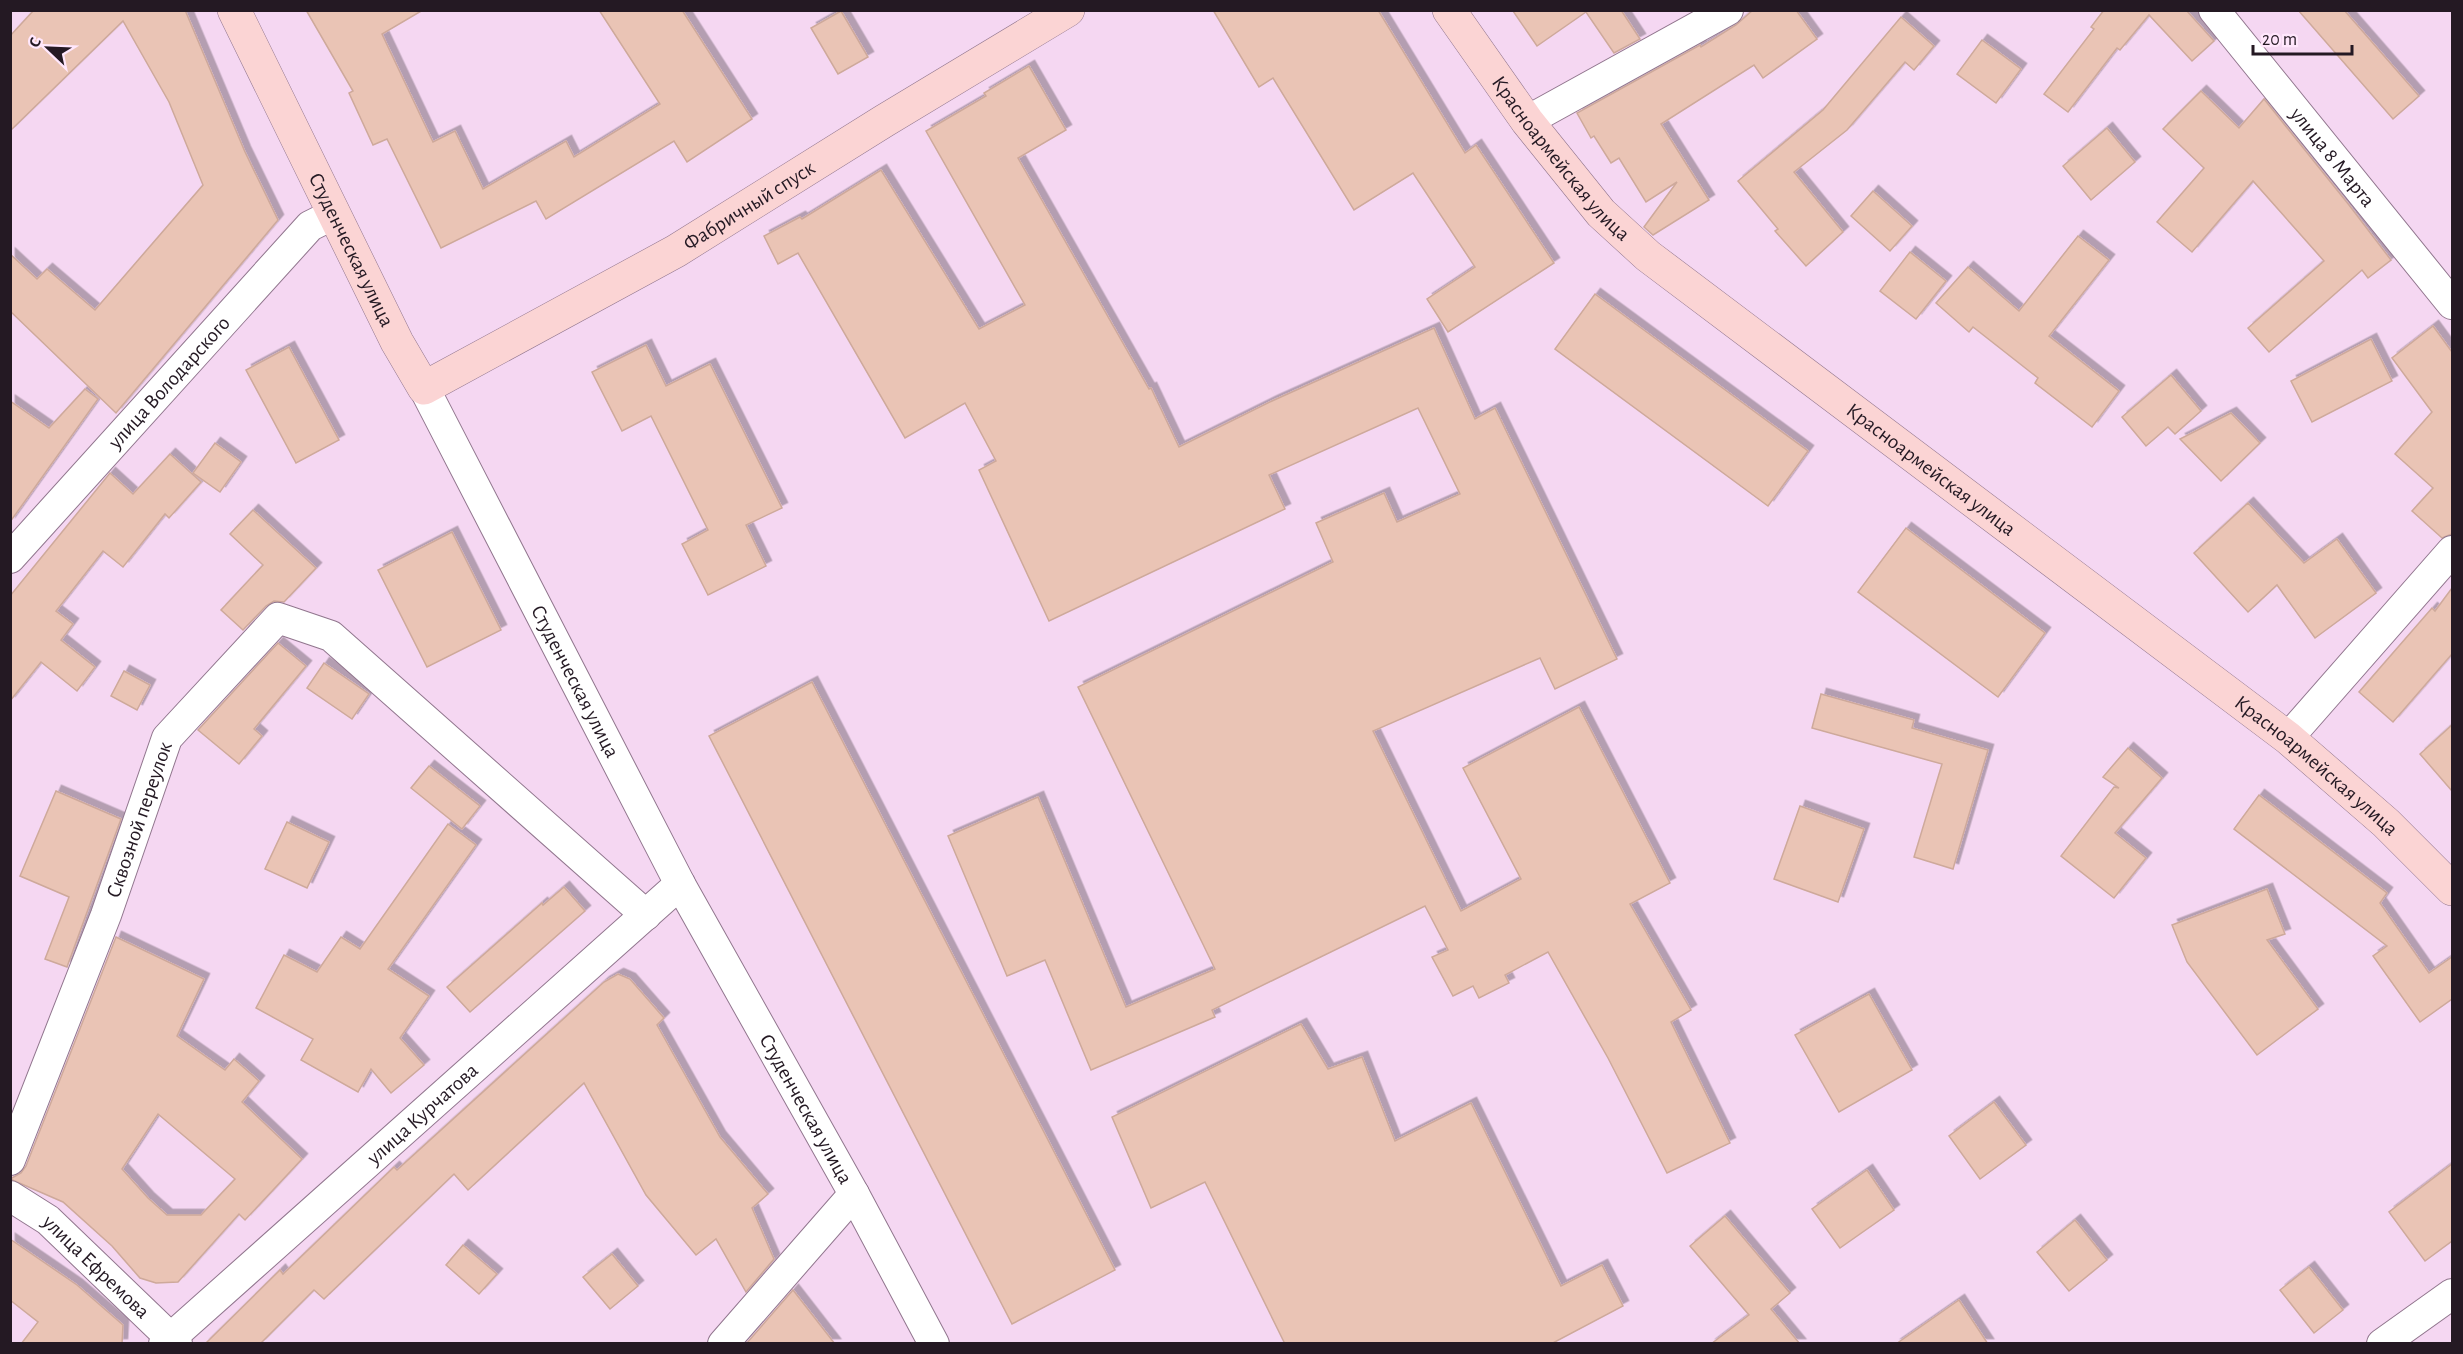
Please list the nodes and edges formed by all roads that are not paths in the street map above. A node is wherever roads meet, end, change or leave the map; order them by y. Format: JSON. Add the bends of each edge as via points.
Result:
{"nodes":[{"id":1,"x":234,"y":10,"type":"edge"},
{"id":2,"x":1068,"y":10,"type":"edge"},
{"id":3,"x":1449,"y":10,"type":"edge"},
{"id":4,"x":1728,"y":10,"type":"edge"},
{"id":5,"x":2214,"y":10,"type":"edge"},
{"id":6,"x":1527,"y":121,"type":"junction"},
{"id":7,"x":334,"y":214,"type":"junction"},
{"id":8,"x":2452,"y":304,"type":"edge"},
{"id":9,"x":424,"y":388,"type":"junction"},
{"id":10,"x":2452,"y":551,"type":"edge"},
{"id":11,"x":10,"y":558,"type":"edge"},
{"id":12,"x":2288,"y":738,"type":"junction"},
{"id":13,"x":680,"y":884,"type":"junction"},
{"id":14,"x":2452,"y":889,"type":"edge"},
{"id":15,"x":646,"y":915,"type":"junction"},
{"id":16,"x":10,"y":1160,"type":"edge"},
{"id":17,"x":854,"y":1194,"type":"junction"},
{"id":18,"x":10,"y":1196,"type":"edge"},
{"id":19,"x":2452,"y":1294,"type":"edge"},
{"id":20,"x":171,"y":1341,"type":"edge"},
{"id":21,"x":723,"y":1344,"type":"edge"},
{"id":22,"x":934,"y":1344,"type":"edge"},
{"id":23,"x":2382,"y":1344,"type":"edge"}],
"edges":[{"from":1,"to":7,"type":"main road","name":"Студенческая улица"},
{"from":2,"to":9,"type":"main road","name":"Фабричный спуск","via":[[676,251]]},
{"from":3,"to":6,"type":"main road","name":"Красноармейская улица"},
{"from":4,"to":6,"type":"street"},
{"from":5,"to":8,"type":"street","name":"улица 8 Марта"},
{"from":6,"to":12,"type":"main road","name":"Красноармейская улица","via":[[1601,213],[1648,256]]},
{"from":7,"to":9,"type":"main road","name":"Студенческая улица"},
{"from":7,"to":11,"type":"street","name":"улица Володарского","via":[[310,226]]},
{"from":9,"to":13,"type":"street","name":"Студенческая улица"},
{"from":10,"to":12,"type":"street"},
{"from":12,"to":14,"type":"main road","name":"Красноармейская улица","via":[[2386,822]]},
{"from":13,"to":15,"type":"street","name":"улица Курчатова"},
{"from":13,"to":17,"type":"street","name":"Студенческая улица"},
{"from":15,"to":16,"type":"street","name":"Сквозной переулок","via":[[332,636],[278,618],[167,738],[106,915]]},
{"from":15,"to":20,"type":"street","name":"улица Курчатова"},
{"from":17,"to":21,"type":"street"},
{"from":17,"to":22,"type":"street","name":"Студенческая улица"},
{"from":18,"to":20,"type":"street","name":"улица Ефремова","via":[[48,1220]]},
{"from":19,"to":23,"type":"street"}]}
